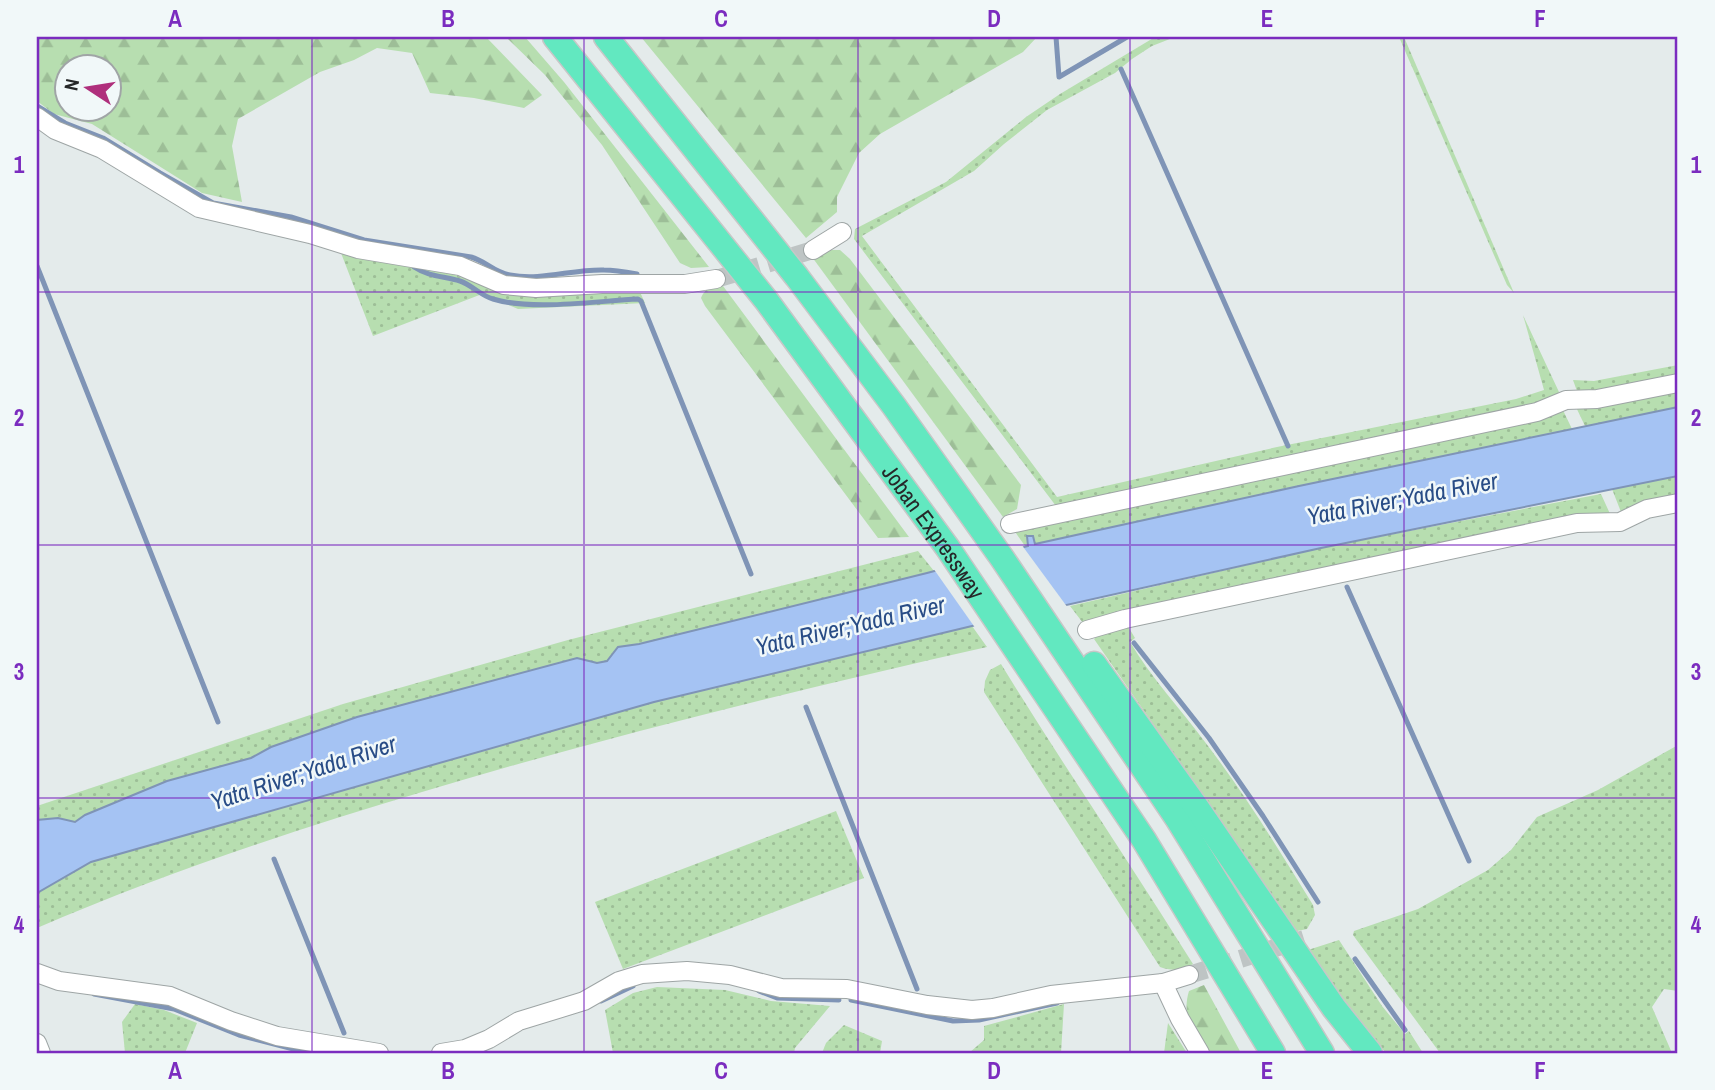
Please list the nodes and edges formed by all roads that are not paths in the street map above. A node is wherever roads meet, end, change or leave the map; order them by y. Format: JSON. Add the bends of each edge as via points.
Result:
{"nodes":[{"id":1,"x":555,"y":37,"type":"edge"},
{"id":2,"x":606,"y":37,"type":"edge"},
{"id":3,"x":37,"y":117,"type":"edge"},
{"id":4,"x":842,"y":232,"type":"dead end"},
{"id":5,"x":813,"y":250,"type":"tunnel mouth"},
{"id":6,"x":716,"y":279,"type":"tunnel mouth"},
{"id":7,"x":1678,"y":383,"type":"edge"},
{"id":8,"x":1678,"y":503,"type":"edge"},
{"id":9,"x":1010,"y":524,"type":"dead end"},
{"id":10,"x":1069,"y":630,"type":"junction"},
{"id":11,"x":37,"y":973,"type":"edge"},
{"id":12,"x":1189,"y":975,"type":"tunnel mouth"},
{"id":13,"x":1163,"y":984,"type":"junction"},
{"id":14,"x":37,"y":1043,"type":"edge"},
{"id":15,"x":41,"y":1053,"type":"edge"},
{"id":16,"x":379,"y":1053,"type":"edge"},
{"id":17,"x":441,"y":1053,"type":"edge"},
{"id":18,"x":1200,"y":1053,"type":"edge"},
{"id":19,"x":1273,"y":1053,"type":"edge"},
{"id":20,"x":1322,"y":1053,"type":"edge"},
{"id":21,"x":1370,"y":1053,"type":"edge"}],
"edges":[{"from":1,"to":19,"type":"highway","name":"Joban Expressway","via":[[766,300],[947,547],[1144,840]]},
{"from":2,"to":10,"type":"highway","name":"Joban Expressway","via":[[797,277],[1002,558]]},
{"from":3,"to":6,"type":"street","via":[[55,130],[102,149],[199,208],[358,249],[460,265],[504,285],[685,284]]},
{"from":4,"to":5,"type":"street"},
{"from":7,"to":9,"type":"street","via":[[1597,399],[1566,400],[1537,412]]},
{"from":8,"to":10,"type":"street","via":[[1647,509],[1620,522],[1577,523]]},
{"from":10,"to":20,"type":"highway","via":[[1177,818]]},
{"from":10,"to":21,"type":"highway"},
{"from":11,"to":16,"type":"street","via":[[59,981],[170,996],[277,1036]]},
{"from":12,"to":13,"type":"street"},
{"from":13,"to":17,"type":"street","via":[[1051,995],[972,1010],[846,989],[781,988],[730,975],[687,971],[642,974],[584,1001],[519,1021],[465,1049]]},
{"from":13,"to":18,"type":"street"},
{"from":14,"to":15,"type":"street"}]}
